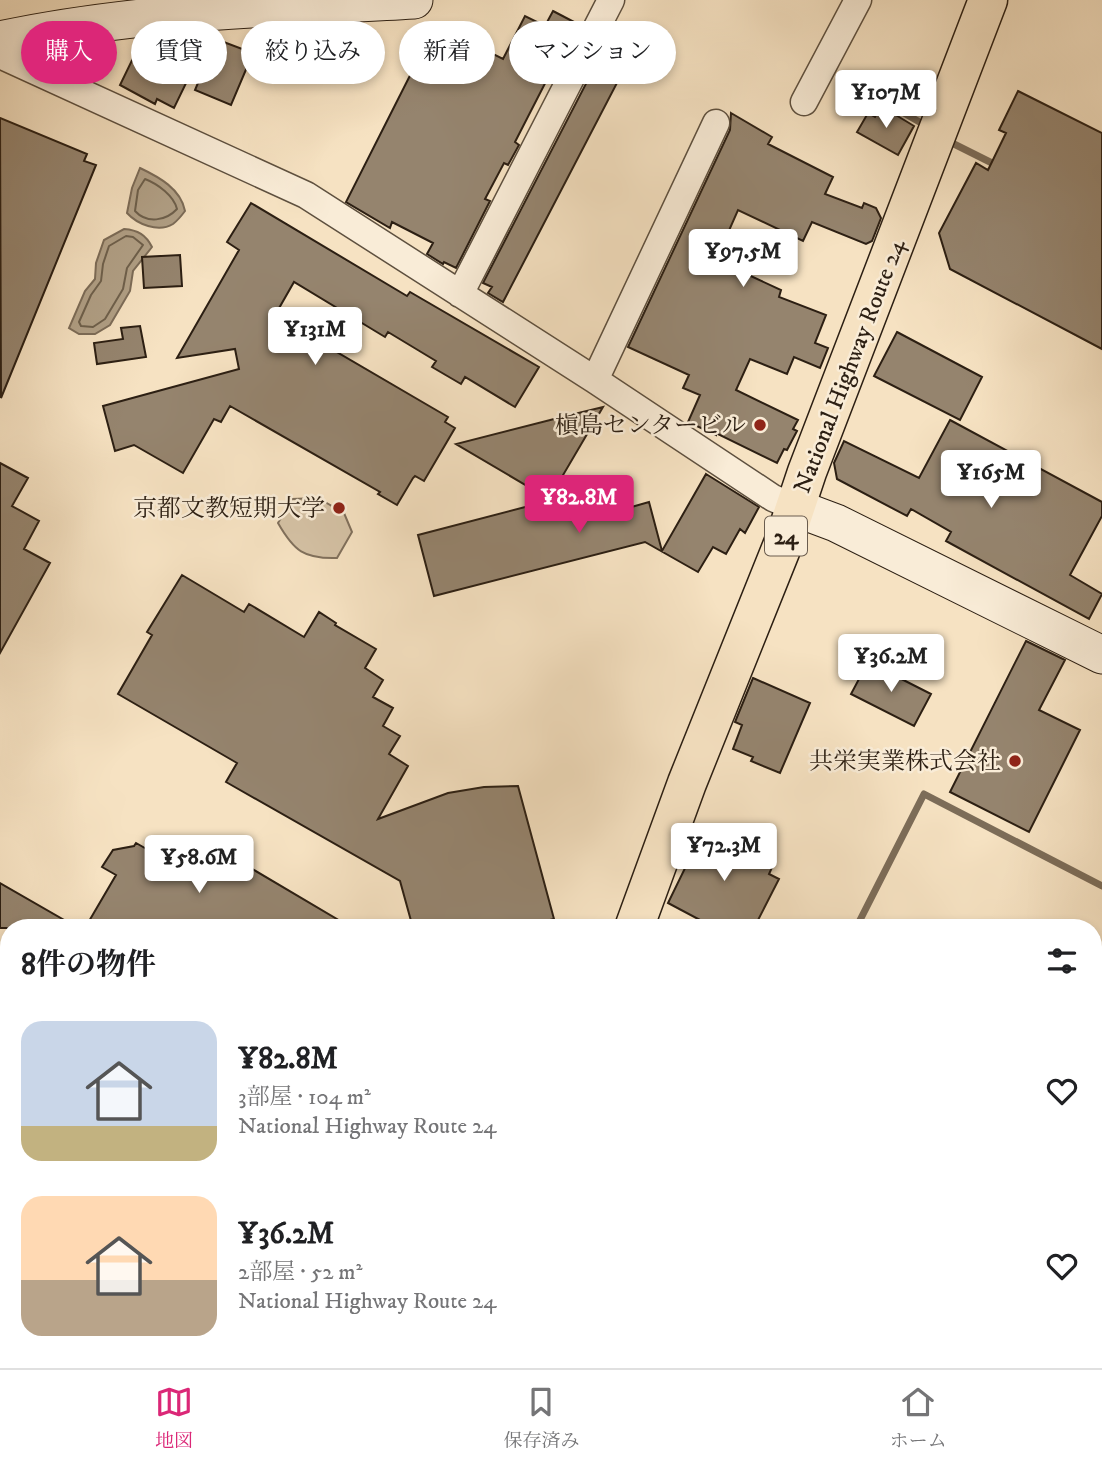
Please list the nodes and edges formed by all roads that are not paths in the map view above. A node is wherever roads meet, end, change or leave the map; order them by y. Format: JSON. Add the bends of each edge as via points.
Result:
{"nodes":[{"id":1,"x":414,"y":0,"type":"edge"},
{"id":2,"x":611,"y":0,"type":"edge"},
{"id":3,"x":858,"y":0,"type":"edge"},
{"id":4,"x":988,"y":0,"type":"edge"},
{"id":5,"x":0,"y":40,"type":"edge"},
{"id":6,"x":0,"y":55,"type":"edge"},
{"id":7,"x":804,"y":102,"type":"dead end"},
{"id":8,"x":716,"y":124,"type":"dead end"},
{"id":9,"x":460,"y":293,"type":"junction"},
{"id":10,"x":595,"y":380,"type":"junction"},
{"id":11,"x":796,"y":508,"type":"junction"},
{"id":12,"x":1102,"y":655,"type":"edge"},
{"id":13,"x":637,"y":919,"type":"edge"}],
"edges":[{"from":1,"to":5,"type":"main road","via":[[58,27]]},
{"from":2,"to":9,"type":"street"},
{"from":3,"to":7,"type":"street"},
{"from":4,"to":11,"type":"highway","name":"National Highway Route 24","number":"24"},
{"from":6,"to":9,"type":"street","via":[[306,195]]},
{"from":8,"to":10,"type":"street"},
{"from":9,"to":10,"type":"street"},
{"from":10,"to":11,"type":"street","via":[[773,498]]},
{"from":11,"to":12,"type":"main road","via":[[836,523]]},
{"from":11,"to":13,"type":"highway","name":"National Highway Route 24","number":"24"}]}
